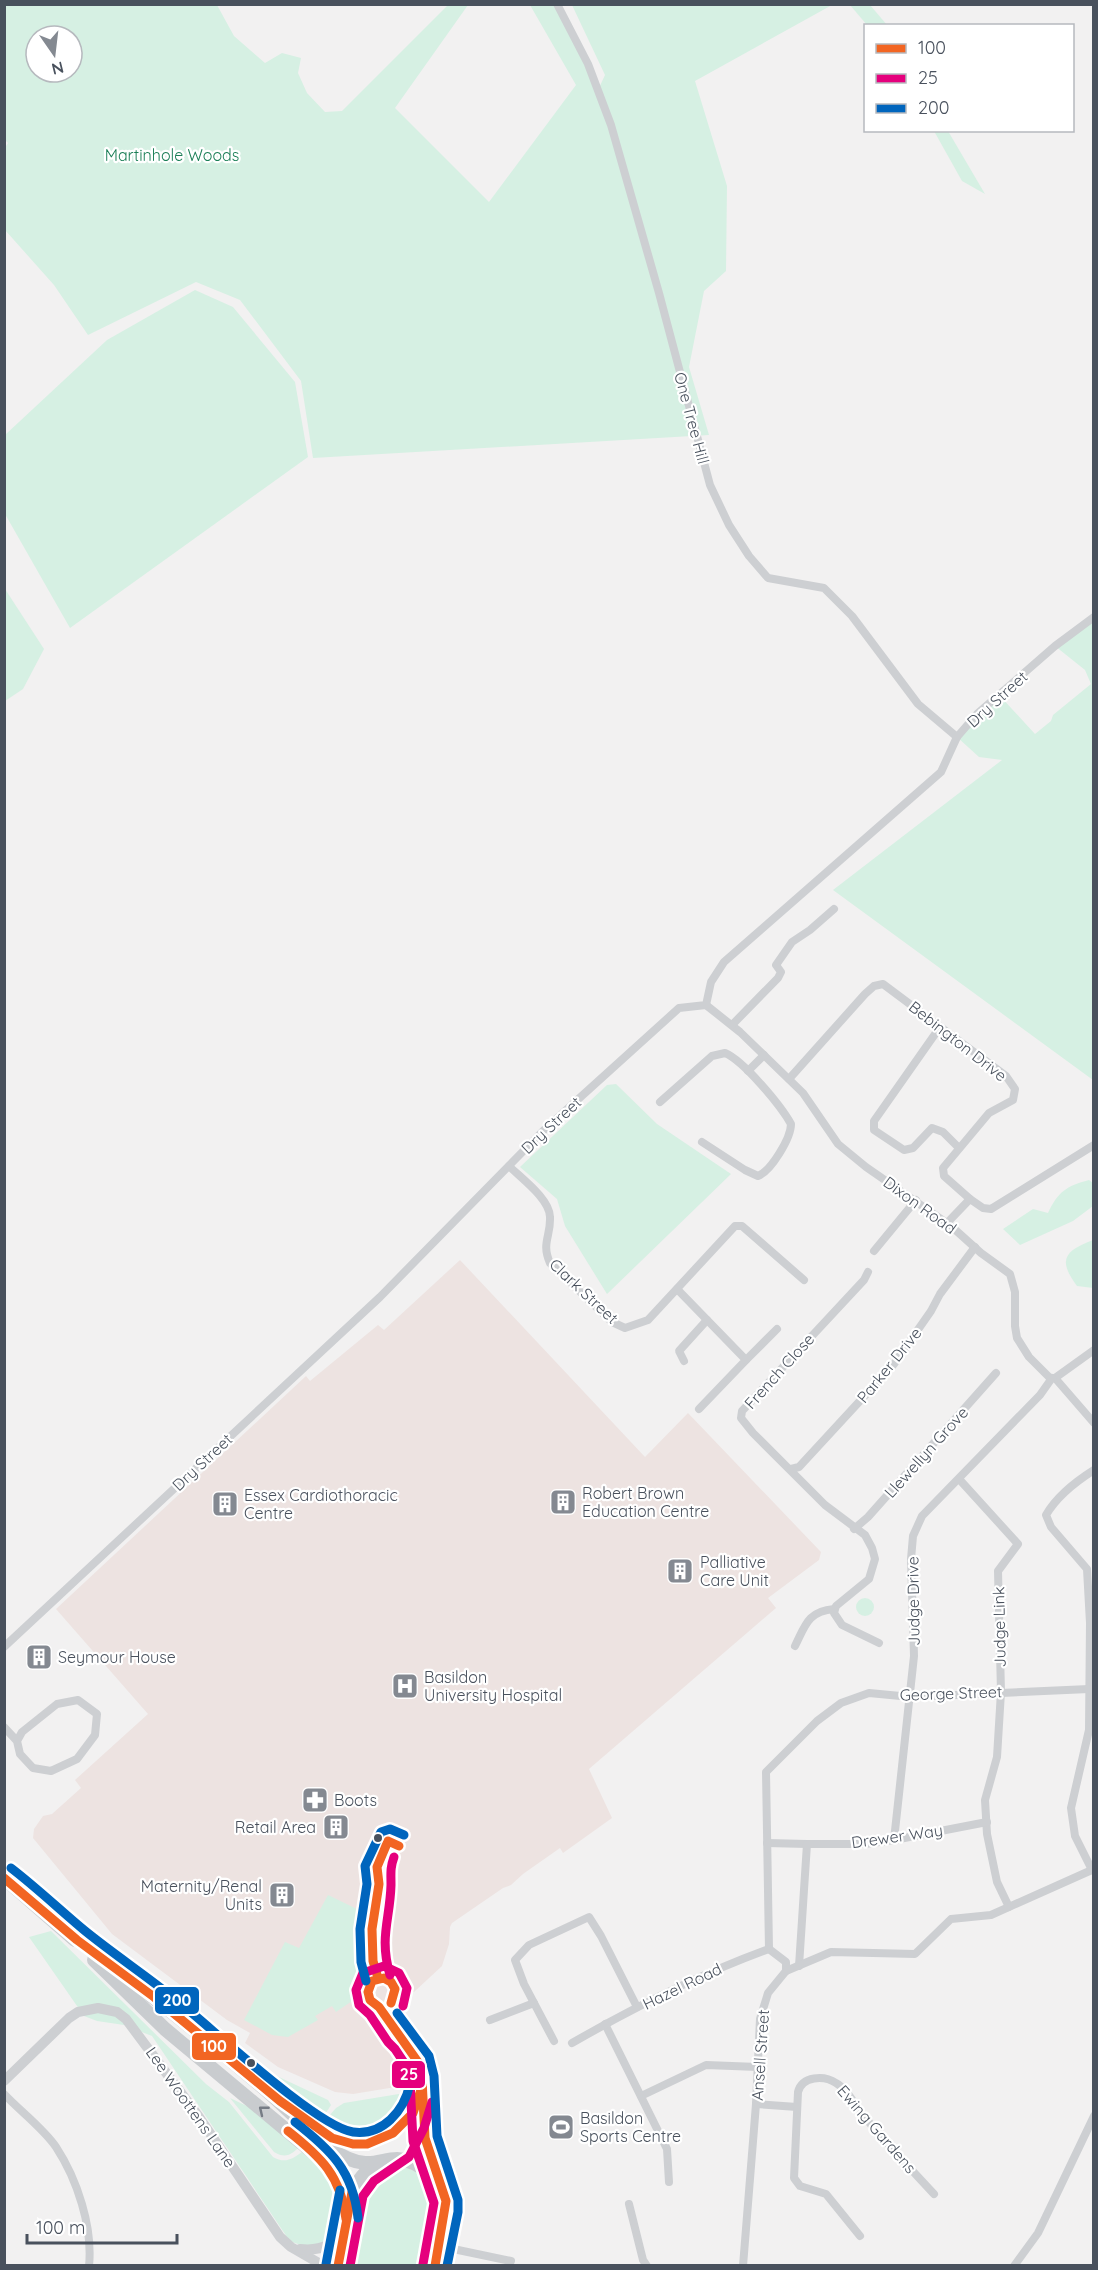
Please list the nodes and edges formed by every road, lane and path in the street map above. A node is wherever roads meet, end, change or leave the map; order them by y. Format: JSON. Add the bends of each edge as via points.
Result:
{"nodes":[{"id":1,"x":557,"y":4,"type":"edge"},
{"id":2,"x":1094,"y":617,"type":"edge"},
{"id":3,"x":957,"y":737,"type":"junction"},
{"id":4,"x":834,"y":909,"type":"dead end"},
{"id":5,"x":706,"y":1005,"type":"junction"},
{"id":6,"x":732,"y":1024,"type":"junction"},
{"id":7,"x":940,"y":1027,"type":"junction"},
{"id":8,"x":764,"y":1055,"type":"junction"},
{"id":9,"x":748,"y":1071,"type":"junction"},
{"id":10,"x":789,"y":1079,"type":"junction"},
{"id":11,"x":660,"y":1102,"type":"dead end"},
{"id":12,"x":702,"y":1142,"type":"dead end"},
{"id":13,"x":1094,"y":1146,"type":"edge"},
{"id":14,"x":959,"y":1148,"type":"junction"},
{"id":15,"x":509,"y":1166,"type":"junction"},
{"id":16,"x":970,"y":1199,"type":"junction"},
{"id":17,"x":916,"y":1200,"type":"junction"},
{"id":18,"x":947,"y":1223,"type":"junction"},
{"id":19,"x":975,"y":1248,"type":"junction"},
{"id":20,"x":874,"y":1251,"type":"dead end"},
{"id":21,"x":868,"y":1272,"type":"dead end"},
{"id":22,"x":804,"y":1280,"type":"dead end"},
{"id":23,"x":677,"y":1289,"type":"junction"},
{"id":24,"x":708,"y":1320,"type":"junction"},
{"id":25,"x":777,"y":1329,"type":"dead end"},
{"id":26,"x":1094,"y":1350,"type":"edge"},
{"id":27,"x":746,"y":1360,"type":"junction"},
{"id":28,"x":684,"y":1361,"type":"dead end"},
{"id":29,"x":996,"y":1373,"type":"dead end"},
{"id":30,"x":1053,"y":1378,"type":"junction"},
{"id":31,"x":699,"y":1409,"type":"dead end"},
{"id":32,"x":1094,"y":1422,"type":"edge"},
{"id":33,"x":791,"y":1469,"type":"junction"},
{"id":34,"x":1094,"y":1470,"type":"edge"},
{"id":35,"x":959,"y":1479,"type":"junction"},
{"id":36,"x":854,"y":1529,"type":"junction"},
{"id":37,"x":834,"y":1609,"type":"junction"},
{"id":38,"x":1092,"y":1624,"type":"edge"},
{"id":39,"x":879,"y":1643,"type":"dead end"},
{"id":40,"x":795,"y":1646,"type":"dead end"},
{"id":41,"x":4,"y":1647,"type":"edge"},
{"id":42,"x":1089,"y":1689,"type":"junction"},
{"id":43,"x":1001,"y":1692,"type":"junction"},
{"id":44,"x":911,"y":1697,"type":"junction"},
{"id":45,"x":4,"y":1726,"type":"edge"},
{"id":46,"x":17,"y":1741,"type":"junction"},
{"id":47,"x":987,"y":1821,"type":"junction"},
{"id":48,"x":894,"y":1840,"type":"junction"},
{"id":49,"x":767,"y":1844,"type":"junction"},
{"id":50,"x":807,"y":1844,"type":"junction"},
{"id":51,"x":1093,"y":1869,"type":"edge"},
{"id":52,"x":4,"y":1878,"type":"edge"},
{"id":53,"x":1009,"y":1907,"type":"junction"},
{"id":54,"x":70,"y":1935,"type":"junction"},
{"id":55,"x":769,"y":1949,"type":"junction"},
{"id":56,"x":799,"y":1966,"type":"junction"},
{"id":57,"x":786,"y":1971,"type":"junction"},
{"id":58,"x":534,"y":2003,"type":"junction"},
{"id":59,"x":637,"y":2007,"type":"junction"},
{"id":60,"x":490,"y":2020,"type":"dead end"},
{"id":61,"x":605,"y":2024,"type":"junction"},
{"id":62,"x":554,"y":2041,"type":"dead end"},
{"id":63,"x":572,"y":2043,"type":"dead end"},
{"id":64,"x":758,"y":2067,"type":"junction"},
{"id":65,"x":4,"y":2080,"type":"edge"},
{"id":66,"x":4,"y":2094,"type":"edge"},
{"id":67,"x":641,"y":2096,"type":"junction"},
{"id":68,"x":756,"y":2104,"type":"junction"},
{"id":69,"x":796,"y":2107,"type":"junction"},
{"id":70,"x":1094,"y":2116,"type":"edge"},
{"id":71,"x":382,"y":2161,"type":"junction"},
{"id":72,"x":669,"y":2182,"type":"dead end"},
{"id":73,"x":934,"y":2194,"type":"dead end"},
{"id":74,"x":629,"y":2204,"type":"dead end"},
{"id":75,"x":346,"y":2223,"type":"junction"},
{"id":76,"x":860,"y":2236,"type":"dead end"},
{"id":77,"x":439,"y":2246,"type":"junction"},
{"id":78,"x":291,"y":2247,"type":"junction"},
{"id":79,"x":511,"y":2261,"type":"dead end"},
{"id":80,"x":89,"y":2265,"type":"edge"},
{"id":81,"x":324,"y":2265,"type":"edge"},
{"id":82,"x":338,"y":2265,"type":"edge"},
{"id":83,"x":435,"y":2265,"type":"edge"},
{"id":84,"x":442,"y":2265,"type":"edge"},
{"id":85,"x":647,"y":2265,"type":"edge"},
{"id":86,"x":743,"y":2265,"type":"edge"},
{"id":87,"x":1014,"y":2265,"type":"edge"}],
"edges":[{"from":1,"to":3,"type":"street","name":"One Tree Hill","via":[[588,64],[611,124],[710,485],[729,525],[768,578],[824,588],[852,616],[918,704]]},
{"from":2,"to":3,"type":"street","name":"Dry Street","via":[[977,714]]},
{"from":3,"to":5,"type":"street","name":"Dry Street","via":[[940,772],[724,962],[711,982]]},
{"from":4,"to":6,"type":"street","via":[[792,942],[776,965],[781,972],[778,978]]},
{"from":5,"to":6,"type":"street","name":"Dixon Road"},
{"from":5,"to":15,"type":"street","name":"Dry Street","via":[[679,1008]]},
{"from":6,"to":8,"type":"street","name":"Dixon Road"},
{"from":7,"to":10,"type":"street","name":"Bebington Drive","via":[[887,986],[878,984]]},
{"from":7,"to":14,"type":"street","name":"Bebington Drive","via":[[1006,1076],[1015,1089],[1013,1100],[989,1113]]},
{"from":7,"to":14,"type":"street","via":[[874,1120],[874,1130],[904,1150],[913,1148],[932,1128],[943,1132]]},
{"from":8,"to":9,"type":"street"},
{"from":8,"to":10,"type":"street","name":"Dixon Road"},
{"from":9,"to":11,"type":"street","via":[[730,1055],[716,1054]]},
{"from":9,"to":12,"type":"street","via":[[787,1116],[791,1124],[788,1138],[766,1171],[758,1176]]},
{"from":10,"to":17,"type":"street","name":"Dixon Road","via":[[838,1144]]},
{"from":13,"to":16,"type":"street","name":"Bebington Drive","via":[[991,1209]]},
{"from":14,"to":16,"type":"street","name":"Bebington Drive","via":[[942,1173]]},
{"from":15,"to":23,"type":"street","name":"Clark Street","via":[[546,1202],[550,1216],[545,1252],[550,1263],[612,1322],[625,1328],[648,1320]]},
{"from":15,"to":41,"type":"street","name":"Dry Street","via":[[380,1297]]},
{"from":16,"to":18,"type":"street"},
{"from":17,"to":18,"type":"street","name":"Dixon Road"},
{"from":17,"to":20,"type":"street"},
{"from":18,"to":19,"type":"street","name":"Dixon Road"},
{"from":19,"to":30,"type":"street","name":"Dixon Road","via":[[1010,1274],[1015,1292],[1017,1338],[1029,1357]]},
{"from":19,"to":33,"type":"street","name":"Parker Drive","via":[[894,1364],[799,1467]]},
{"from":21,"to":33,"type":"street","name":"French Close","via":[[742,1412],[744,1423]]},
{"from":22,"to":23,"type":"street","name":"Clark Street","via":[[742,1226],[735,1226]]},
{"from":23,"to":24,"type":"street"},
{"from":24,"to":27,"type":"street"},
{"from":24,"to":28,"type":"street","via":[[679,1351]]},
{"from":25,"to":27,"type":"street"},
{"from":26,"to":30,"type":"street","name":"Judge Drive"},
{"from":27,"to":31,"type":"street"},
{"from":29,"to":36,"type":"street","name":"Llewellyn Grove"},
{"from":30,"to":32,"type":"street","name":"Dixon Road"},
{"from":30,"to":35,"type":"street","name":"Judge Drive"},
{"from":33,"to":36,"type":"street"},
{"from":34,"to":38,"type":"street","via":[[1078,1480],[1046,1515],[1051,1527],[1087,1569]]},
{"from":35,"to":43,"type":"street","name":"Judge Link","via":[[1018,1544],[998,1571]]},
{"from":35,"to":44,"type":"street","name":"Judge Drive","via":[[922,1516],[913,1536]]},
{"from":36,"to":37,"type":"street","via":[[865,1535],[872,1548],[872,1573]]},
{"from":37,"to":39,"type":"street","via":[[842,1625]]},
{"from":37,"to":40,"type":"street","via":[[810,1616]]},
{"from":38,"to":42,"type":"street"},
{"from":42,"to":43,"type":"street","name":"George Street"},
{"from":42,"to":51,"type":"street","via":[[1089,1730],[1071,1808],[1075,1836]]},
{"from":43,"to":44,"type":"street","name":"George Street"},
{"from":43,"to":47,"type":"street","name":"Judge Link","via":[[997,1757],[985,1800]]},
{"from":44,"to":48,"type":"street","name":"Judge Drive"},
{"from":44,"to":49,"type":"street","name":"George Street","via":[[869,1693],[841,1703],[817,1721],[766,1772]]},
{"from":45,"to":46,"type":"street"},
{"from":46,"to":46,"type":"street","via":[[22,1732],[57,1704],[78,1700],[96,1714],[95,1735],[77,1759],[51,1772],[33,1768],[20,1754]]},
{"from":47,"to":48,"type":"street","name":"Drewer Way"},
{"from":47,"to":53,"type":"street","name":"Judge Link","via":[[997,1882]]},
{"from":48,"to":50,"type":"street","name":"Drewer Way"},
{"from":49,"to":50,"type":"street","name":"Drewer Way"},
{"from":49,"to":55,"type":"street","name":"George Street"},
{"from":50,"to":56,"type":"street"},
{"from":51,"to":53,"type":"street"},
{"from":52,"to":54,"type":"main road"},
{"from":53,"to":56,"type":"street","via":[[991,1915],[951,1919],[915,1954],[831,1952]]},
{"from":54,"to":71,"type":"main road","via":[[193,2029],[332,2149],[358,2162]]},
{"from":75,"to":54,"type":"main road","one_way":true,"via":[[340,2187],[327,2164],[165,2029]]},
{"from":55,"to":57,"type":"street","via":[[786,1962]]},
{"from":55,"to":59,"type":"street","name":"Hazel Road","via":[[726,1964]]},
{"from":56,"to":57,"type":"street"},
{"from":57,"to":64,"type":"street","name":"Ansell Street","via":[[772,1986],[761,2010]]},
{"from":58,"to":59,"type":"street","via":[[515,1960],[529,1945],[589,1917]]},
{"from":58,"to":60,"type":"street"},
{"from":58,"to":62,"type":"street"},
{"from":59,"to":61,"type":"street","name":"Hazel Road"},
{"from":61,"to":63,"type":"street","name":"Hazel Road"},
{"from":61,"to":67,"type":"street"},
{"from":64,"to":67,"type":"street","via":[[706,2065]]},
{"from":64,"to":68,"type":"street","name":"Ansell Street"},
{"from":65,"to":78,"type":"street","name":"Lee Woottens Lane","via":[[78,2012],[98,2008],[117,2013],[133,2026],[280,2237]]},
{"from":66,"to":80,"type":"street","via":[[56,2146],[69,2172],[84,2216]]},
{"from":67,"to":72,"type":"street","via":[[667,2149]]},
{"from":68,"to":69,"type":"street"},
{"from":68,"to":86,"type":"street","name":"Ansell Street"},
{"from":69,"to":73,"type":"street","name":"Ewing Gardens","via":[[798,2088],[804,2081],[828,2079],[839,2084]]},
{"from":69,"to":76,"type":"street","name":"Ewing Gardens","via":[[793,2174],[798,2184],[826,2194]]},
{"from":70,"to":87,"type":"street","via":[[1038,2233]]},
{"from":71,"to":75,"type":"main road","via":[[352,2191]]},
{"from":71,"to":77,"type":"main road","via":[[408,2161],[438,2182],[446,2210]]},
{"from":74,"to":85,"type":"street"},
{"from":75,"to":78,"type":"street","via":[[335,2241],[323,2248]]},
{"from":75,"to":82,"type":"main road"},
{"from":77,"to":79,"type":"street"},
{"from":77,"to":83,"type":"main road"},
{"from":77,"to":84,"type":"street"},
{"from":78,"to":81,"type":"street","name":"Lee Woottens Lane"}]}
